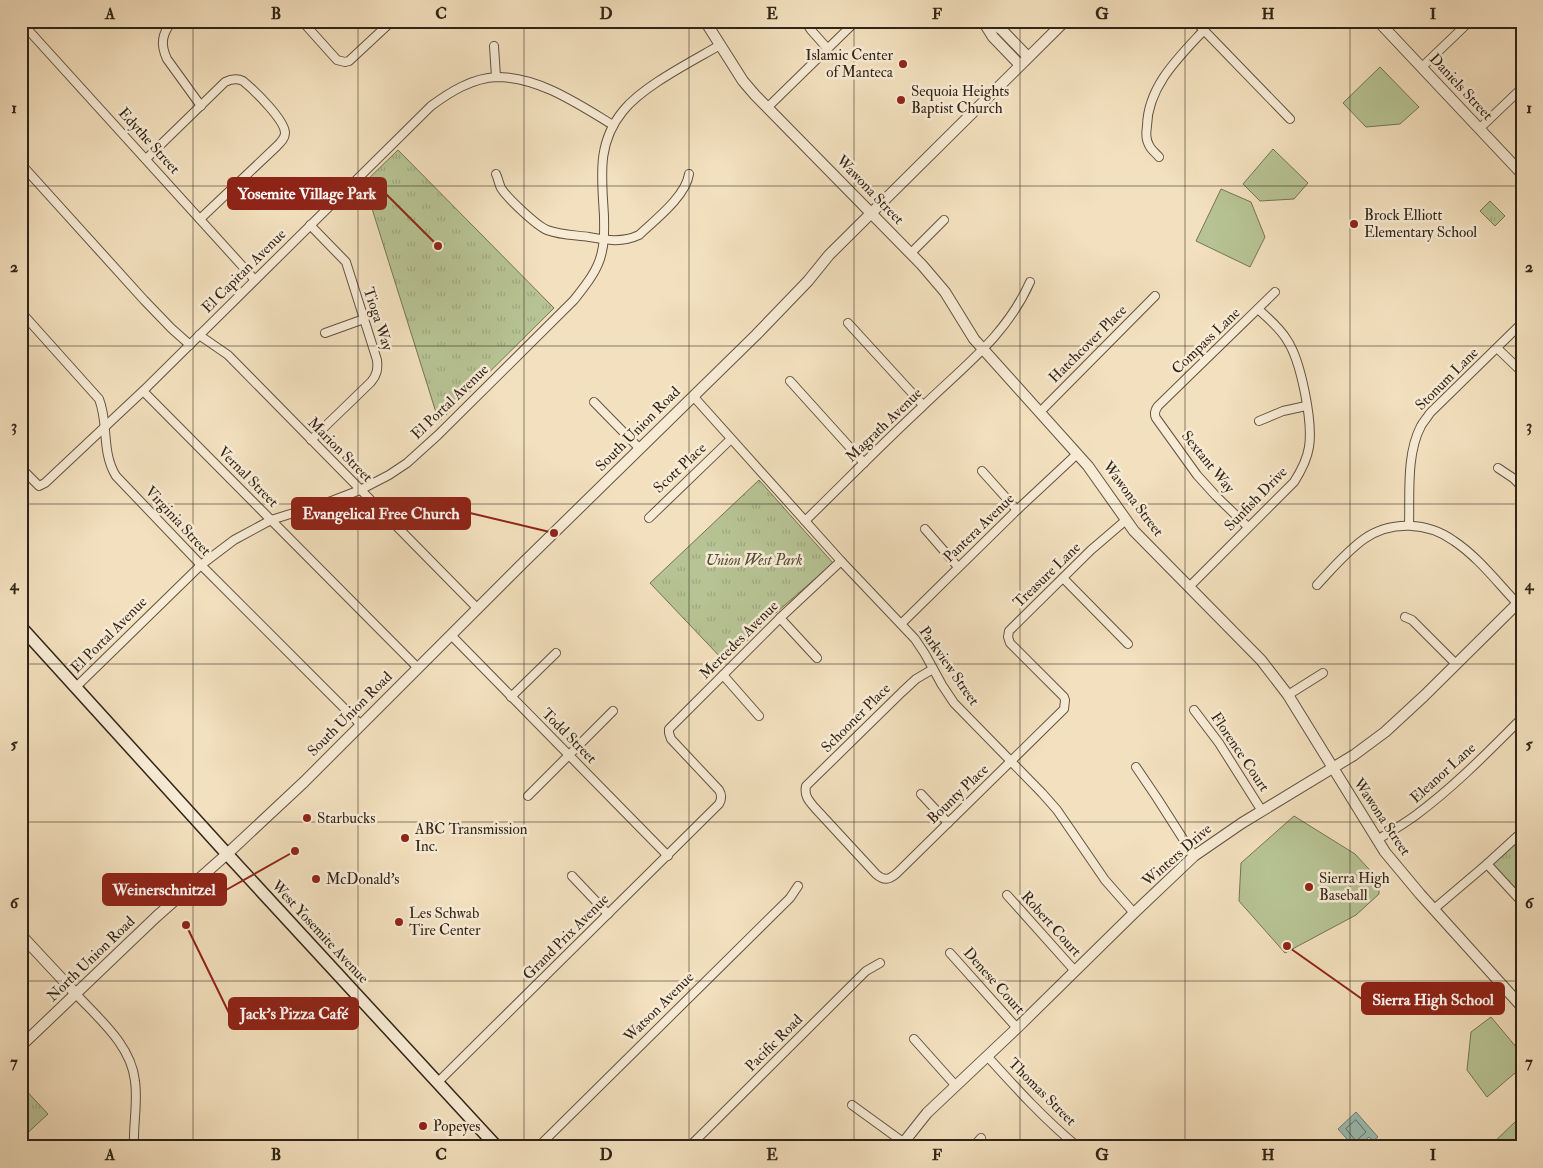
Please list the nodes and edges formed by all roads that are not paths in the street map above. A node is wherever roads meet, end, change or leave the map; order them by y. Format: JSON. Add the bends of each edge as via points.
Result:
{"nodes":[{"id":1,"x":172,"y":21,"type":"edge"},
{"id":2,"x":302,"y":21,"type":"edge"},
{"id":3,"x":392,"y":21,"type":"edge"},
{"id":4,"x":705,"y":21,"type":"edge"},
{"id":5,"x":805,"y":21,"type":"edge"},
{"id":6,"x":856,"y":21,"type":"edge"},
{"id":7,"x":985,"y":21,"type":"edge"},
{"id":8,"x":1065,"y":21,"type":"edge"},
{"id":9,"x":1196,"y":21,"type":"edge"},
{"id":10,"x":1378,"y":21,"type":"edge"},
{"id":11,"x":1470,"y":21,"type":"edge"},
{"id":12,"x":21,"y":22,"type":"edge"},
{"id":13,"x":1204,"y":30,"type":"junction"},
{"id":14,"x":720,"y":45,"type":"junction"},
{"id":15,"x":494,"y":46,"type":"dead end"},
{"id":16,"x":827,"y":48,"type":"junction"},
{"id":17,"x":1028,"y":57,"type":"junction"},
{"id":18,"x":1020,"y":65,"type":"junction"},
{"id":19,"x":1422,"y":67,"type":"junction"},
{"id":20,"x":496,"y":77,"type":"junction"},
{"id":21,"x":1522,"y":88,"type":"edge"},
{"id":22,"x":201,"y":106,"type":"junction"},
{"id":23,"x":768,"y":107,"type":"junction"},
{"id":24,"x":1290,"y":119,"type":"dead end"},
{"id":25,"x":613,"y":125,"type":"junction"},
{"id":26,"x":1479,"y":129,"type":"junction"},
{"id":27,"x":1159,"y":157,"type":"dead end"},
{"id":28,"x":146,"y":159,"type":"junction"},
{"id":29,"x":21,"y":164,"type":"edge"},
{"id":30,"x":496,"y":174,"type":"dead end"},
{"id":31,"x":689,"y":174,"type":"dead end"},
{"id":32,"x":1522,"y":174,"type":"edge"},
{"id":33,"x":872,"y":213,"type":"junction"},
{"id":34,"x":200,"y":219,"type":"junction"},
{"id":35,"x":944,"y":220,"type":"dead end"},
{"id":36,"x":310,"y":225,"type":"junction"},
{"id":37,"x":604,"y":240,"type":"junction"},
{"id":38,"x":911,"y":253,"type":"junction"},
{"id":39,"x":255,"y":280,"type":"junction"},
{"id":40,"x":1030,"y":282,"type":"dead end"},
{"id":41,"x":1275,"y":292,"type":"dead end"},
{"id":42,"x":1155,"y":296,"type":"dead end"},
{"id":43,"x":1258,"y":309,"type":"junction"},
{"id":44,"x":21,"y":312,"type":"edge"},
{"id":45,"x":364,"y":319,"type":"junction"},
{"id":46,"x":848,"y":323,"type":"dead end"},
{"id":47,"x":1522,"y":324,"type":"edge"},
{"id":48,"x":324,"y":333,"type":"dead end"},
{"id":49,"x":199,"y":335,"type":"junction"},
{"id":50,"x":190,"y":344,"type":"junction"},
{"id":51,"x":1497,"y":348,"type":"junction"},
{"id":52,"x":983,"y":350,"type":"junction"},
{"id":53,"x":1522,"y":372,"type":"edge"},
{"id":54,"x":790,"y":381,"type":"dead end"},
{"id":55,"x":142,"y":391,"type":"junction"},
{"id":56,"x":693,"y":396,"type":"junction"},
{"id":57,"x":594,"y":402,"type":"dead end"},
{"id":58,"x":923,"y":405,"type":"junction"},
{"id":59,"x":1306,"y":406,"type":"junction"},
{"id":60,"x":1155,"y":410,"type":"joint"},
{"id":61,"x":1040,"y":412,"type":"junction"},
{"id":62,"x":1259,"y":422,"type":"dead end"},
{"id":63,"x":104,"y":426,"type":"junction"},
{"id":64,"x":731,"y":439,"type":"junction"},
{"id":65,"x":311,"y":440,"type":"junction"},
{"id":66,"x":640,"y":449,"type":"junction"},
{"id":67,"x":1077,"y":454,"type":"junction"},
{"id":68,"x":864,"y":463,"type":"junction"},
{"id":69,"x":21,"y":468,"type":"edge"},
{"id":70,"x":1498,"y":468,"type":"dead end"},
{"id":71,"x":982,"y":471,"type":"dead end"},
{"id":72,"x":1522,"y":487,"type":"edge"},
{"id":73,"x":360,"y":490,"type":"junction"},
{"id":74,"x":1017,"y":510,"type":"junction"},
{"id":75,"x":648,"y":518,"type":"dead end"},
{"id":76,"x":270,"y":520,"type":"junction"},
{"id":77,"x":1126,"y":520,"type":"junction"},
{"id":78,"x":805,"y":521,"type":"junction"},
{"id":79,"x":1410,"y":525,"type":"junction"},
{"id":80,"x":1248,"y":527,"type":"junction"},
{"id":81,"x":925,"y":529,"type":"dead end"},
{"id":82,"x":841,"y":561,"type":"junction"},
{"id":83,"x":201,"y":565,"type":"junction"},
{"id":84,"x":958,"y":567,"type":"junction"},
{"id":85,"x":1062,"y":578,"type":"junction"},
{"id":86,"x":1317,"y":585,"type":"dead end"},
{"id":87,"x":1189,"y":587,"type":"junction"},
{"id":88,"x":1520,"y":601,"type":"edge"},
{"id":89,"x":478,"y":609,"type":"junction"},
{"id":90,"x":1405,"y":617,"type":"dead end"},
{"id":91,"x":780,"y":618,"type":"junction"},
{"id":92,"x":901,"y":624,"type":"junction"},
{"id":93,"x":21,"y":627,"type":"edge"},
{"id":94,"x":451,"y":635,"type":"junction"},
{"id":95,"x":1128,"y":644,"type":"dead end"},
{"id":96,"x":556,"y":653,"type":"dead end"},
{"id":97,"x":817,"y":658,"type":"dead end"},
{"id":98,"x":1456,"y":664,"type":"junction"},
{"id":99,"x":418,"y":668,"type":"junction"},
{"id":100,"x":932,"y":669,"type":"junction"},
{"id":101,"x":1323,"y":673,"type":"dead end"},
{"id":102,"x":722,"y":675,"type":"junction"},
{"id":103,"x":76,"y":687,"type":"junction"},
{"id":104,"x":1288,"y":696,"type":"junction"},
{"id":105,"x":511,"y":697,"type":"junction"},
{"id":106,"x":1194,"y":710,"type":"dead end"},
{"id":107,"x":613,"y":711,"type":"dead end"},
{"id":108,"x":1060,"y":714,"type":"joint"},
{"id":109,"x":759,"y":716,"type":"dead end"},
{"id":110,"x":1522,"y":718,"type":"edge"},
{"id":111,"x":360,"y":724,"type":"junction"},
{"id":112,"x":569,"y":754,"type":"junction"},
{"id":113,"x":1011,"y":761,"type":"junction"},
{"id":114,"x":1136,"y":767,"type":"dead end"},
{"id":115,"x":1332,"y":768,"type":"junction"},
{"id":116,"x":921,"y":794,"type":"dead end"},
{"id":117,"x":528,"y":796,"type":"dead end"},
{"id":118,"x":1262,"y":810,"type":"junction"},
{"id":119,"x":713,"y":811,"type":"joint"},
{"id":120,"x":948,"y":822,"type":"junction"},
{"id":121,"x":1522,"y":832,"type":"edge"},
{"id":122,"x":1377,"y":840,"type":"junction"},
{"id":123,"x":227,"y":854,"type":"junction"},
{"id":124,"x":668,"y":856,"type":"junction"},
{"id":125,"x":1194,"y":856,"type":"junction"},
{"id":126,"x":1487,"y":864,"type":"junction"},
{"id":127,"x":872,"y":870,"type":"joint"},
{"id":128,"x":572,"y":876,"type":"dead end"},
{"id":129,"x":798,"y":886,"type":"dead end"},
{"id":130,"x":1007,"y":895,"type":"dead end"},
{"id":131,"x":1522,"y":902,"type":"edge"},
{"id":132,"x":1434,"y":909,"type":"junction"},
{"id":133,"x":1134,"y":912,"type":"junction"},
{"id":134,"x":608,"y":914,"type":"junction"},
{"id":135,"x":21,"y":934,"type":"edge"},
{"id":136,"x":950,"y":954,"type":"dead end"},
{"id":137,"x":880,"y":963,"type":"dead end"},
{"id":138,"x":1075,"y":971,"type":"junction"},
{"id":139,"x":76,"y":994,"type":"junction"},
{"id":140,"x":1522,"y":1007,"type":"edge"},
{"id":141,"x":1017,"y":1028,"type":"junction"},
{"id":142,"x":914,"y":1039,"type":"dead end"},
{"id":143,"x":21,"y":1046,"type":"edge"},
{"id":144,"x":987,"y":1056,"type":"junction"},
{"id":145,"x":437,"y":1083,"type":"junction"},
{"id":146,"x":956,"y":1086,"type":"junction"},
{"id":147,"x":852,"y":1105,"type":"dead end"},
{"id":148,"x":981,"y":1138,"type":"dead end"},
{"id":149,"x":901,"y":1144,"type":"edge"},
{"id":150,"x":134,"y":1147,"type":"edge"},
{"id":151,"x":496,"y":1147,"type":"edge"},
{"id":152,"x":538,"y":1147,"type":"edge"},
{"id":153,"x":689,"y":1147,"type":"edge"},
{"id":154,"x":973,"y":1147,"type":"edge"},
{"id":155,"x":1078,"y":1147,"type":"edge"}],
"edges":[{"from":1,"to":22,"type":"street","via":[[163,37],[164,52]]},
{"from":2,"to":3,"type":"street","via":[[342,62],[349,61]]},
{"from":4,"to":14,"type":"street","name":"Wawona Street"},
{"from":5,"to":16,"type":"street"},
{"from":6,"to":16,"type":"street"},
{"from":7,"to":17,"type":"street","via":[[1001,29]]},
{"from":7,"to":18,"type":"street","via":[[993,37]]},
{"from":8,"to":17,"type":"street","name":"South Union Road"},
{"from":9,"to":13,"type":"street"},
{"from":10,"to":19,"type":"street","name":"Daniels Street"},
{"from":11,"to":19,"type":"street"},
{"from":12,"to":28,"type":"street","name":"Edythe Street"},
{"from":13,"to":24,"type":"street"},
{"from":13,"to":27,"type":"street","via":[[1168,70],[1152,99],[1147,117],[1148,143]]},
{"from":14,"to":23,"type":"street","name":"Wawona Street","via":[[743,81]]},
{"from":14,"to":25,"type":"street","name":"El Portal Avenue","via":[[639,95]]},
{"from":15,"to":20,"type":"street"},
{"from":16,"to":23,"type":"street"},
{"from":17,"to":18,"type":"street","name":"South Union Road"},
{"from":18,"to":33,"type":"street","name":"South Union Road"},
{"from":19,"to":26,"type":"street","name":"Daniels Street"},
{"from":20,"to":25,"type":"street","name":"El Capitan Avenue","via":[[531,83],[558,93]]},
{"from":20,"to":36,"type":"street","name":"El Capitan Avenue","via":[[461,87],[431,106]]},
{"from":21,"to":26,"type":"street"},
{"from":22,"to":28,"type":"street"},
{"from":22,"to":34,"type":"street","via":[[225,82],[239,79],[280,120],[285,134],[277,146]]},
{"from":23,"to":33,"type":"street","name":"Wawona Street"},
{"from":25,"to":37,"type":"street","name":"El Portal Avenue","via":[[605,144],[602,164]]},
{"from":26,"to":32,"type":"street","name":"Daniels Street"},
{"from":28,"to":34,"type":"street","name":"Edythe Street"},
{"from":29,"to":50,"type":"street","via":[[144,300]]},
{"from":30,"to":37,"type":"street","via":[[501,188],[547,230]]},
{"from":31,"to":37,"type":"street","via":[[683,192],[639,235],[631,239]]},
{"from":33,"to":38,"type":"street","name":"Wawona Street"},
{"from":33,"to":56,"type":"street","name":"South Union Road"},
{"from":34,"to":39,"type":"street","name":"Edythe Street"},
{"from":35,"to":38,"type":"street"},
{"from":36,"to":39,"type":"street","name":"El Capitan Avenue"},
{"from":36,"to":45,"type":"street","name":"Tioga Way","via":[[346,262]]},
{"from":37,"to":73,"type":"street","name":"El Portal Avenue","via":[[589,282],[574,300],[407,463]]},
{"from":38,"to":52,"type":"street","name":"Wawona Street","via":[[945,292]]},
{"from":39,"to":49,"type":"street","name":"El Capitan Avenue"},
{"from":40,"to":52,"type":"street","name":"Magrath Avenue","via":[[1014,313]]},
{"from":41,"to":43,"type":"street","name":"Compass Lane"},
{"from":42,"to":61,"type":"street","name":"Hatchcover Place"},
{"from":43,"to":59,"type":"street","name":"Sunfish Drive","via":[[1280,330],[1293,350]]},
{"from":43,"to":60,"type":"street","name":"Compass Lane"},
{"from":44,"to":63,"type":"street","name":"Virginia Street","via":[[99,399]]},
{"from":45,"to":48,"type":"street"},
{"from":45,"to":65,"type":"street","name":"Tioga Way","via":[[377,360],[376,376]]},
{"from":46,"to":58,"type":"street"},
{"from":47,"to":51,"type":"street","name":"Stonum Lane"},
{"from":49,"to":50,"type":"street","name":"El Capitan Avenue"},
{"from":49,"to":65,"type":"street","name":"Marion Street","via":[[228,356]]},
{"from":50,"to":55,"type":"street","name":"El Capitan Avenue"},
{"from":51,"to":53,"type":"street"},
{"from":51,"to":79,"type":"street","name":"Stonum Lane","via":[[1421,426],[1412,458]]},
{"from":52,"to":58,"type":"street","name":"Magrath Avenue"},
{"from":52,"to":61,"type":"street","name":"Wawona Street"},
{"from":54,"to":68,"type":"street"},
{"from":55,"to":63,"type":"street","name":"El Capitan Avenue"},
{"from":55,"to":76,"type":"street","name":"Vernal Street"},
{"from":56,"to":64,"type":"street","name":"Parkview Street"},
{"from":56,"to":66,"type":"street","name":"South Union Road"},
{"from":57,"to":66,"type":"street"},
{"from":58,"to":68,"type":"street","name":"Magrath Avenue"},
{"from":59,"to":62,"type":"street","via":[[1283,411]]},
{"from":59,"to":80,"type":"street","name":"Sunfish Drive","via":[[1309,447],[1302,469],[1282,495]]},
{"from":60,"to":80,"type":"street","name":"Sextant Way","via":[[1156,418],[1197,474]]},
{"from":61,"to":67,"type":"street","name":"Wawona Street"},
{"from":63,"to":69,"type":"street","name":"El Capitan Avenue","via":[[45,483],[39,486]]},
{"from":63,"to":83,"type":"street","name":"Virginia Street","via":[[107,453],[116,476]]},
{"from":64,"to":75,"type":"street","name":"Scott Place"},
{"from":64,"to":78,"type":"street","name":"Parkview Street"},
{"from":65,"to":73,"type":"street","name":"Marion Street"},
{"from":66,"to":89,"type":"street","name":"South Union Road"},
{"from":67,"to":74,"type":"street","name":"Pantera Avenue"},
{"from":67,"to":77,"type":"street","name":"Wawona Street","via":[[1096,474]]},
{"from":68,"to":78,"type":"street","name":"Magrath Avenue"},
{"from":70,"to":72,"type":"street"},
{"from":71,"to":74,"type":"street"},
{"from":73,"to":76,"type":"street","name":"El Portal Avenue"},
{"from":73,"to":89,"type":"street","name":"Marion Street"},
{"from":74,"to":84,"type":"street","name":"Pantera Avenue"},
{"from":76,"to":83,"type":"street","name":"El Portal Avenue","via":[[234,540]]},
{"from":76,"to":99,"type":"street","name":"Vernal Street"},
{"from":77,"to":85,"type":"street","name":"Treasure Lane"},
{"from":77,"to":87,"type":"street","name":"Wawona Street"},
{"from":78,"to":82,"type":"street","name":"Parkview Street"},
{"from":79,"to":86,"type":"street","via":[[1392,527],[1365,538]]},
{"from":79,"to":88,"type":"street","via":[[1438,532],[1454,541]]},
{"from":80,"to":87,"type":"street","name":"Sunfish Drive"},
{"from":81,"to":84,"type":"street"},
{"from":82,"to":91,"type":"street","name":"Mercedes Avenue"},
{"from":82,"to":92,"type":"street","name":"Parkview Street"},
{"from":83,"to":103,"type":"street","name":"El Portal Avenue"},
{"from":83,"to":111,"type":"street","name":"Virginia Street"},
{"from":84,"to":92,"type":"street","name":"Pantera Avenue"},
{"from":85,"to":95,"type":"street"},
{"from":85,"to":108,"type":"street","name":"Treasure Lane","via":[[1009,631],[1008,638],[1010,644],[1064,697],[1064,710]]},
{"from":87,"to":104,"type":"street","name":"Wawona Street","via":[[1261,660]]},
{"from":88,"to":98,"type":"street","name":"Winters Drive"},
{"from":89,"to":94,"type":"street","name":"South Union Road"},
{"from":90,"to":98,"type":"street","via":[[1412,620]]},
{"from":91,"to":97,"type":"street"},
{"from":91,"to":102,"type":"street","name":"Mercedes Avenue"},
{"from":92,"to":100,"type":"street","name":"Parkview Street","via":[[915,639]]},
{"from":93,"to":103,"type":"main road","name":"West Yosemite Avenue"},
{"from":94,"to":99,"type":"street","name":"South Union Road"},
{"from":94,"to":105,"type":"street","name":"Todd Street"},
{"from":96,"to":105,"type":"street"},
{"from":98,"to":115,"type":"street","name":"Winters Drive","via":[[1385,732]]},
{"from":99,"to":111,"type":"street","name":"South Union Road"},
{"from":100,"to":113,"type":"street","name":"Parkview Street","via":[[954,703]]},
{"from":100,"to":127,"type":"street","name":"Schooner Place","via":[[916,679],[806,786],[808,800]]},
{"from":101,"to":104,"type":"street"},
{"from":102,"to":109,"type":"street"},
{"from":102,"to":119,"type":"street","name":"Mercedes Avenue","via":[[669,729],[675,744],[719,790],[721,800]]},
{"from":103,"to":123,"type":"main road","name":"West Yosemite Avenue"},
{"from":104,"to":115,"type":"street","name":"Wawona Street"},
{"from":105,"to":112,"type":"street","name":"Todd Street"},
{"from":106,"to":118,"type":"street","name":"Florence Court"},
{"from":107,"to":112,"type":"street"},
{"from":108,"to":113,"type":"street","name":"Bounty Place"},
{"from":110,"to":122,"type":"street","name":"Eleanor Lane","via":[[1438,798]]},
{"from":111,"to":123,"type":"street","name":"South Union Road"},
{"from":112,"to":117,"type":"street"},
{"from":112,"to":124,"type":"street","name":"Todd Street"},
{"from":113,"to":120,"type":"street","name":"Bounty Place"},
{"from":113,"to":133,"type":"street","name":"Parkview Street","via":[[1057,810],[1106,880]]},
{"from":114,"to":125,"type":"street"},
{"from":115,"to":118,"type":"street","name":"Winters Drive"},
{"from":115,"to":122,"type":"street","name":"Wawona Street"},
{"from":116,"to":120,"type":"street"},
{"from":118,"to":125,"type":"street","name":"Winters Drive"},
{"from":119,"to":124,"type":"street","name":"Grand Prix Avenue"},
{"from":120,"to":127,"type":"street","name":"Bounty Place","via":[[888,880]]},
{"from":121,"to":126,"type":"street"},
{"from":122,"to":132,"type":"street","name":"Wawona Street"},
{"from":123,"to":139,"type":"street","name":"North Union Road"},
{"from":123,"to":145,"type":"main road","name":"West Yosemite Avenue"},
{"from":124,"to":134,"type":"street","name":"Grand Prix Avenue"},
{"from":125,"to":133,"type":"street","name":"Winters Drive"},
{"from":126,"to":131,"type":"street"},
{"from":126,"to":132,"type":"street"},
{"from":128,"to":134,"type":"street"},
{"from":129,"to":152,"type":"street","name":"Watson Avenue","via":[[790,898]]},
{"from":130,"to":138,"type":"street","name":"Robert Court"},
{"from":132,"to":140,"type":"street","name":"Wawona Street"},
{"from":133,"to":138,"type":"street","name":"Winters Drive"},
{"from":134,"to":145,"type":"street","name":"Grand Prix Avenue"},
{"from":135,"to":139,"type":"street"},
{"from":136,"to":141,"type":"street","name":"Denese Court"},
{"from":137,"to":153,"type":"street","name":"Pacific Road","via":[[866,971]]},
{"from":138,"to":141,"type":"street","name":"Winters Drive"},
{"from":139,"to":143,"type":"street","name":"North Union Road"},
{"from":139,"to":150,"type":"street","via":[[112,1033],[131,1065],[136,1082]]},
{"from":141,"to":144,"type":"street","name":"Winters Drive"},
{"from":142,"to":146,"type":"street"},
{"from":144,"to":146,"type":"street","name":"Winters Drive"},
{"from":144,"to":155,"type":"street","name":"Thomas Street","via":[[1029,1102]]},
{"from":145,"to":151,"type":"main road","name":"West Yosemite Avenue"},
{"from":146,"to":149,"type":"street","name":"Winters Drive"},
{"from":147,"to":149,"type":"street"},
{"from":148,"to":154,"type":"street"}]}
